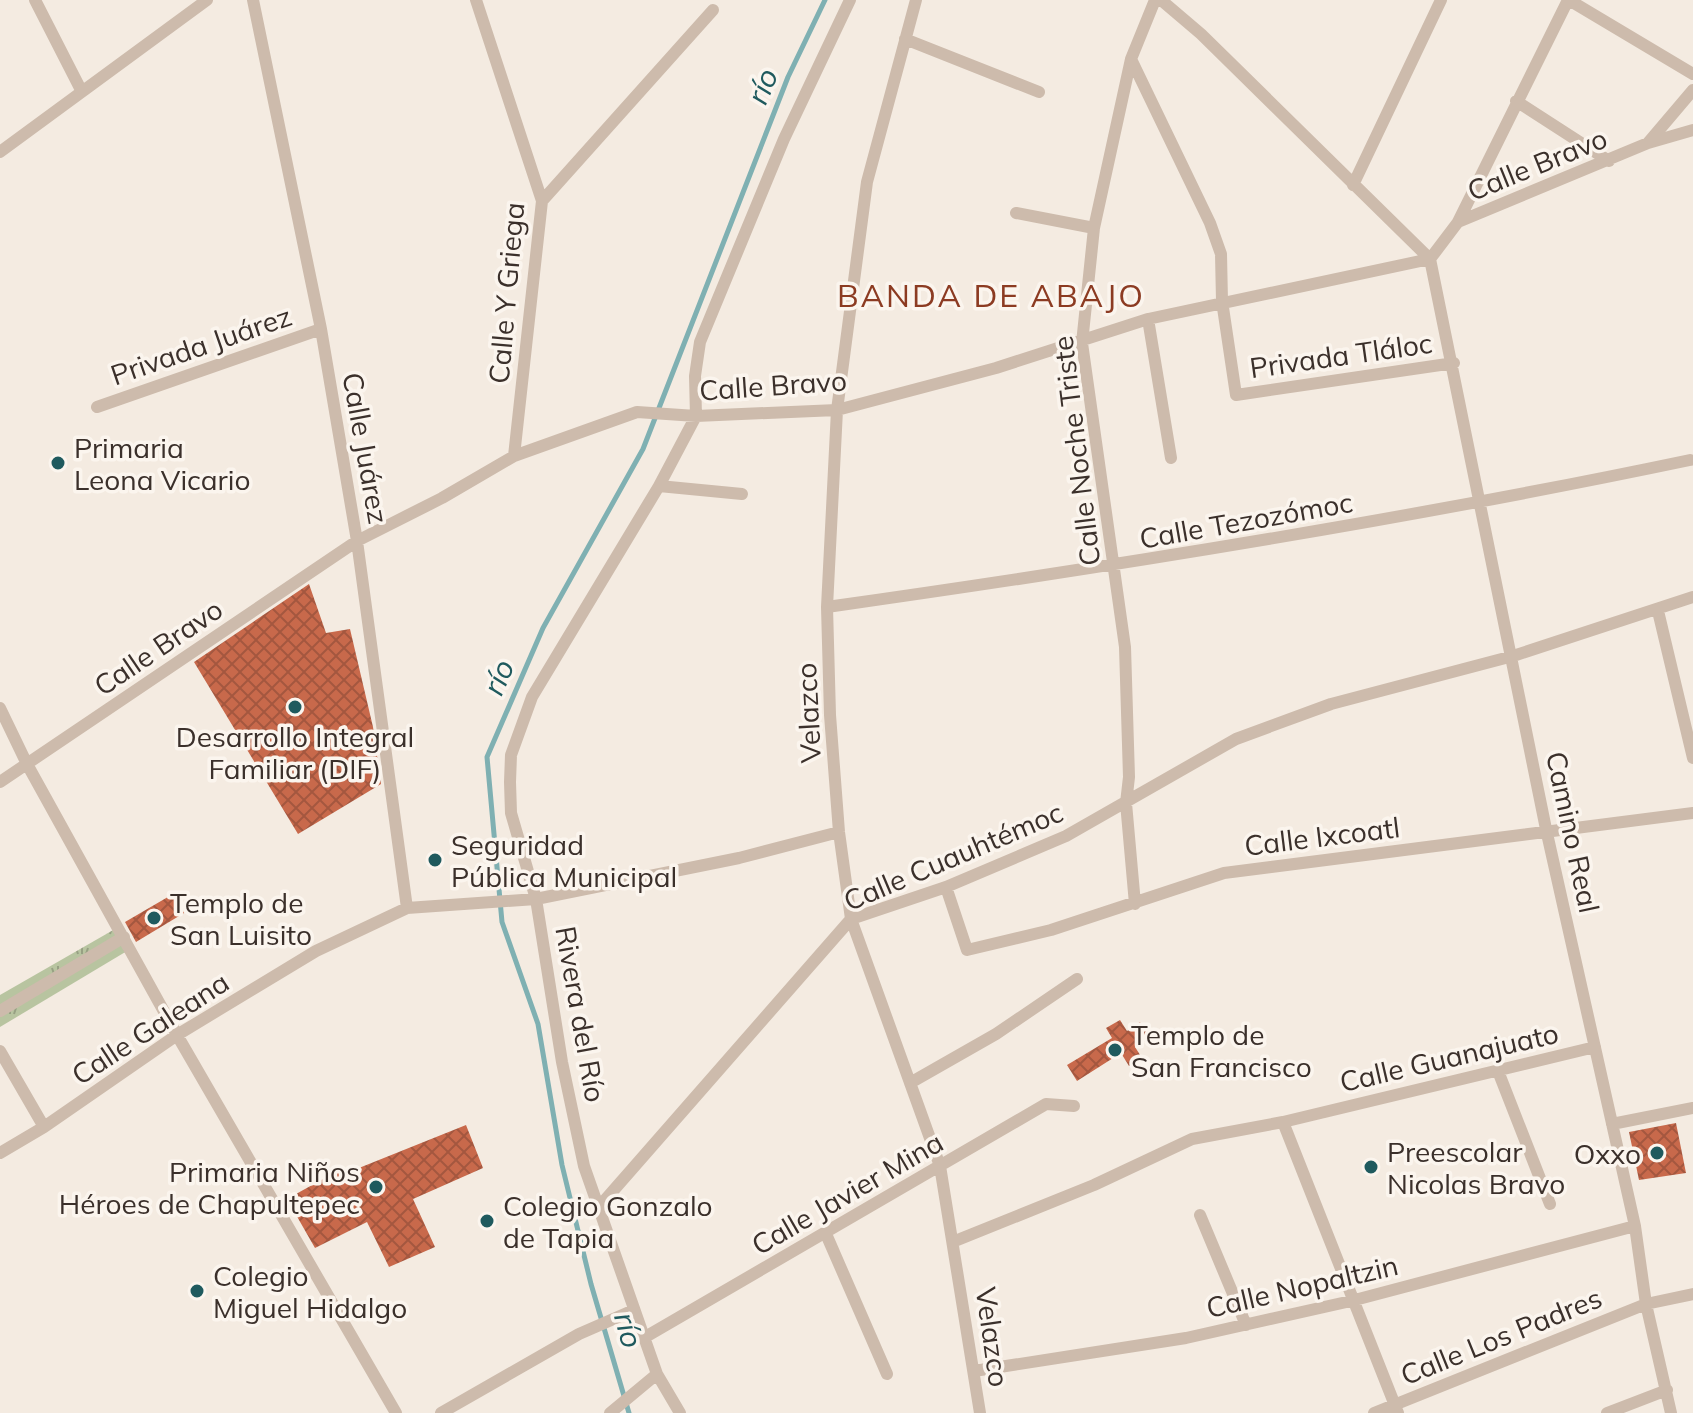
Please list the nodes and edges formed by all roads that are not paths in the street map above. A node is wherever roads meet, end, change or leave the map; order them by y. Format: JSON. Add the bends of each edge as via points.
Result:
{"nodes":[{"id":1,"x":35,"y":0,"type":"edge"},
{"id":2,"x":207,"y":0,"type":"edge"},
{"id":3,"x":253,"y":0,"type":"edge"},
{"id":4,"x":476,"y":0,"type":"edge"},
{"id":5,"x":850,"y":0,"type":"edge"},
{"id":6,"x":916,"y":0,"type":"edge"},
{"id":7,"x":1158,"y":0,"type":"edge"},
{"id":8,"x":1441,"y":0,"type":"edge"},
{"id":9,"x":1568,"y":0,"type":"edge"},
{"id":10,"x":713,"y":10,"type":"dead end"},
{"id":11,"x":905,"y":39,"type":"junction"},
{"id":12,"x":1131,"y":59,"type":"junction"},
{"id":13,"x":1693,"y":74,"type":"edge"},
{"id":14,"x":81,"y":90,"type":"junction"},
{"id":15,"x":1693,"y":90,"type":"edge"},
{"id":16,"x":1039,"y":92,"type":"dead end"},
{"id":17,"x":1516,"y":101,"type":"junction"},
{"id":18,"x":1693,"y":130,"type":"edge"},
{"id":19,"x":1648,"y":143,"type":"junction"},
{"id":20,"x":0,"y":152,"type":"edge"},
{"id":21,"x":1609,"y":161,"type":"junction"},
{"id":22,"x":1353,"y":185,"type":"junction"},
{"id":23,"x":542,"y":201,"type":"junction"},
{"id":24,"x":1016,"y":213,"type":"dead end"},
{"id":25,"x":1458,"y":222,"type":"junction"},
{"id":26,"x":1094,"y":228,"type":"junction"},
{"id":27,"x":1430,"y":259,"type":"junction"},
{"id":28,"x":1222,"y":301,"type":"junction"},
{"id":29,"x":1148,"y":319,"type":"junction"},
{"id":30,"x":321,"y":329,"type":"junction"},
{"id":31,"x":1082,"y":343,"type":"junction"},
{"id":32,"x":1454,"y":363,"type":"junction"},
{"id":33,"x":97,"y":407,"type":"dead end"},
{"id":34,"x":837,"y":410,"type":"junction"},
{"id":35,"x":692,"y":416,"type":"junction"},
{"id":36,"x":514,"y":456,"type":"junction"},
{"id":37,"x":1171,"y":458,"type":"dead end"},
{"id":38,"x":1690,"y":460,"type":"dead end"},
{"id":39,"x":659,"y":486,"type":"junction"},
{"id":40,"x":742,"y":494,"type":"dead end"},
{"id":41,"x":1482,"y":503,"type":"junction"},
{"id":42,"x":357,"y":541,"type":"junction"},
{"id":43,"x":1113,"y":567,"type":"junction"},
{"id":44,"x":1693,"y":597,"type":"edge"},
{"id":45,"x":827,"y":607,"type":"junction"},
{"id":46,"x":1658,"y":611,"type":"junction"},
{"id":47,"x":1513,"y":656,"type":"junction"},
{"id":48,"x":0,"y":708,"type":"edge"},
{"id":49,"x":1693,"y":758,"type":"edge"},
{"id":50,"x":27,"y":764,"type":"junction"},
{"id":51,"x":0,"y":782,"type":"edge"},
{"id":52,"x":1126,"y":803,"type":"junction"},
{"id":53,"x":1693,"y":813,"type":"edge"},
{"id":54,"x":1546,"y":829,"type":"junction"},
{"id":55,"x":839,"y":832,"type":"junction"},
{"id":56,"x":946,"y":887,"type":"junction"},
{"id":57,"x":530,"y":899,"type":"junction"},
{"id":58,"x":1135,"y":904,"type":"junction"},
{"id":59,"x":407,"y":908,"type":"junction"},
{"id":60,"x":851,"y":919,"type":"junction"},
{"id":61,"x":124,"y":937,"type":"junction"},
{"id":62,"x":1077,"y":979,"type":"dead end"},
{"id":63,"x":0,"y":1011,"type":"edge"},
{"id":64,"x":177,"y":1035,"type":"junction"},
{"id":65,"x":1595,"y":1047,"type":"junction"},
{"id":66,"x":0,"y":1051,"type":"edge"},
{"id":67,"x":1498,"y":1071,"type":"junction"},
{"id":68,"x":910,"y":1083,"type":"junction"},
{"id":69,"x":1074,"y":1106,"type":"dead end"},
{"id":70,"x":1693,"y":1108,"type":"edge"},
{"id":71,"x":1283,"y":1122,"type":"junction"},
{"id":72,"x":1612,"y":1124,"type":"junction"},
{"id":73,"x":44,"y":1127,"type":"junction"},
{"id":74,"x":0,"y":1153,"type":"edge"},
{"id":75,"x":940,"y":1166,"type":"junction"},
{"id":76,"x":1550,"y":1204,"type":"dead end"},
{"id":77,"x":598,"y":1208,"type":"junction"},
{"id":78,"x":1200,"y":1215,"type":"dead end"},
{"id":79,"x":1635,"y":1226,"type":"junction"},
{"id":80,"x":826,"y":1234,"type":"junction"},
{"id":81,"x":955,"y":1241,"type":"junction"},
{"id":82,"x":1693,"y":1294,"type":"edge"},
{"id":83,"x":1351,"y":1301,"type":"junction"},
{"id":84,"x":1646,"y":1304,"type":"junction"},
{"id":85,"x":634,"y":1310,"type":"junction"},
{"id":86,"x":1246,"y":1325,"type":"junction"},
{"id":87,"x":647,"y":1336,"type":"junction"},
{"id":88,"x":974,"y":1371,"type":"junction"},
{"id":89,"x":657,"y":1374,"type":"junction"},
{"id":90,"x":887,"y":1374,"type":"dead end"},
{"id":91,"x":1667,"y":1390,"type":"junction"},
{"id":92,"x":1396,"y":1409,"type":"edge"},
{"id":93,"x":396,"y":1413,"type":"edge"},
{"id":94,"x":441,"y":1413,"type":"edge"},
{"id":95,"x":610,"y":1413,"type":"edge"},
{"id":96,"x":680,"y":1413,"type":"edge"},
{"id":97,"x":980,"y":1413,"type":"edge"},
{"id":98,"x":1374,"y":1413,"type":"edge"},
{"id":99,"x":1607,"y":1413,"type":"edge"},
{"id":100,"x":1671,"y":1413,"type":"edge"}],
"edges":[{"from":1,"to":14,"type":"street"},
{"from":2,"to":14,"type":"street"},
{"from":3,"to":30,"type":"street","name":"Calle Juárez"},
{"from":4,"to":23,"type":"street","name":"Calle Y Griega"},
{"from":5,"to":35,"type":"street","via":[[784,139],[700,342]]},
{"from":6,"to":11,"type":"street","name":"Velazco"},
{"from":7,"to":12,"type":"street","name":"Calle Noche Triste"},
{"from":7,"to":22,"type":"street","via":[[1201,34]]},
{"from":8,"to":22,"type":"street"},
{"from":9,"to":13,"type":"street"},
{"from":9,"to":17,"type":"street"},
{"from":10,"to":23,"type":"street"},
{"from":11,"to":16,"type":"street"},
{"from":11,"to":34,"type":"street","name":"Velazco","via":[[867,182]]},
{"from":12,"to":26,"type":"street","name":"Calle Noche Triste"},
{"from":12,"to":28,"type":"street","via":[[1210,223],[1221,254]]},
{"from":14,"to":20,"type":"street"},
{"from":15,"to":19,"type":"street"},
{"from":17,"to":21,"type":"street"},
{"from":17,"to":25,"type":"street"},
{"from":18,"to":19,"type":"street","name":"Calle Bravo"},
{"from":19,"to":21,"type":"street","name":"Calle Bravo"},
{"from":21,"to":25,"type":"street","name":"Calle Bravo"},
{"from":22,"to":27,"type":"street"},
{"from":23,"to":36,"type":"street","name":"Calle Y Griega"},
{"from":24,"to":26,"type":"street"},
{"from":25,"to":27,"type":"street","name":"Calle Bravo"},
{"from":26,"to":31,"type":"street","name":"Calle Noche Triste"},
{"from":27,"to":28,"type":"street","name":"Calle Bravo"},
{"from":27,"to":32,"type":"street","name":"Camino Real"},
{"from":28,"to":29,"type":"street","name":"Calle Bravo"},
{"from":28,"to":32,"type":"street","name":"Privada Tláloc","via":[[1236,395]]},
{"from":29,"to":31,"type":"street","name":"Calle Bravo"},
{"from":29,"to":37,"type":"street"},
{"from":30,"to":33,"type":"street","name":"Privada Juárez"},
{"from":30,"to":42,"type":"street","name":"Calle Juárez"},
{"from":31,"to":34,"type":"street","name":"Calle Bravo"},
{"from":31,"to":43,"type":"street","name":"Calle Noche Triste"},
{"from":32,"to":41,"type":"street","name":"Camino Real"},
{"from":34,"to":35,"type":"street","name":"Calle Bravo"},
{"from":34,"to":45,"type":"street","name":"Velazco"},
{"from":35,"to":36,"type":"street","name":"Calle Bravo","via":[[637,412]]},
{"from":35,"to":39,"type":"street","name":"Rivera del Río"},
{"from":36,"to":42,"type":"street","name":"Calle Bravo"},
{"from":38,"to":41,"type":"street","name":"Calle Tezozómoc"},
{"from":39,"to":40,"type":"street"},
{"from":39,"to":57,"type":"street","name":"Rivera del Río","via":[[520,723],[511,755],[511,813]]},
{"from":41,"to":43,"type":"street","name":"Calle Tezozómoc"},
{"from":41,"to":47,"type":"street","name":"Camino Real"},
{"from":42,"to":50,"type":"street","name":"Calle Bravo"},
{"from":42,"to":59,"type":"street","name":"Calle Juárez"},
{"from":43,"to":45,"type":"street","name":"Calle Tezozómoc"},
{"from":43,"to":52,"type":"street","name":"Calle Noche Triste","via":[[1125,647]]},
{"from":44,"to":46,"type":"street","name":"Calle Cuauhtémoc"},
{"from":45,"to":55,"type":"street","name":"Velazco"},
{"from":46,"to":47,"type":"street","name":"Calle Cuauhtémoc"},
{"from":46,"to":49,"type":"street"},
{"from":47,"to":52,"type":"street","name":"Calle Cuauhtémoc","via":[[1331,704],[1236,739]]},
{"from":47,"to":54,"type":"street","name":"Camino Real"},
{"from":48,"to":50,"type":"street"},
{"from":50,"to":51,"type":"street","name":"Calle Bravo"},
{"from":50,"to":61,"type":"street"},
{"from":52,"to":56,"type":"street","name":"Calle Cuauhtémoc","via":[[1066,836]]},
{"from":52,"to":58,"type":"street","name":"Calle Noche Triste"},
{"from":53,"to":54,"type":"street","name":"Calle Ixcoatl"},
{"from":54,"to":58,"type":"street","name":"Calle Ixcoatl","via":[[1224,873]]},
{"from":54,"to":65,"type":"street","name":"Camino Real"},
{"from":55,"to":57,"type":"street","name":"Calle Galeana","via":[[739,858]]},
{"from":55,"to":60,"type":"street","name":"Velazco"},
{"from":56,"to":58,"type":"street","name":"Calle Ixcoatl","via":[[967,950]]},
{"from":56,"to":60,"type":"street","name":"Calle Cuauhtémoc"},
{"from":57,"to":59,"type":"street","name":"Calle Galeana"},
{"from":57,"to":77,"type":"street","name":"Rivera del Río","via":[[584,1166]]},
{"from":59,"to":64,"type":"street","name":"Calle Galeana","via":[[316,951]]},
{"from":60,"to":68,"type":"street","name":"Velazco"},
{"from":60,"to":77,"type":"street","name":"Calle Cuauhtémoc"},
{"from":61,"to":63,"type":"street"},
{"from":61,"to":64,"type":"street"},
{"from":62,"to":68,"type":"street"},
{"from":64,"to":73,"type":"street","name":"Calle Galeana"},
{"from":64,"to":93,"type":"street"},
{"from":65,"to":67,"type":"street","name":"Calle Guanajuato"},
{"from":65,"to":72,"type":"street","name":"Camino Real"},
{"from":66,"to":73,"type":"street"},
{"from":67,"to":71,"type":"street","name":"Calle Guanajuato"},
{"from":67,"to":76,"type":"street"},
{"from":68,"to":75,"type":"street","name":"Velazco"},
{"from":69,"to":75,"type":"street","name":"Calle Javier Mina","via":[[1046,1104]]},
{"from":70,"to":72,"type":"street"},
{"from":71,"to":81,"type":"street","name":"Calle Guanajuato","via":[[1192,1139]]},
{"from":71,"to":83,"type":"street"},
{"from":72,"to":79,"type":"street","name":"Camino Real"},
{"from":73,"to":74,"type":"street","name":"Calle Galeana"},
{"from":75,"to":80,"type":"street","name":"Calle Javier Mina"},
{"from":75,"to":81,"type":"street","name":"Velazco"},
{"from":77,"to":85,"type":"street","name":"Rivera del Río"},
{"from":78,"to":86,"type":"street"},
{"from":79,"to":83,"type":"street","name":"Calle Nopaltzin"},
{"from":79,"to":84,"type":"street","name":"Camino Real"},
{"from":80,"to":87,"type":"street","name":"Calle Javier Mina"},
{"from":80,"to":90,"type":"street"},
{"from":81,"to":88,"type":"street","name":"Velazco"},
{"from":82,"to":84,"type":"street","name":"Calle Los Padres"},
{"from":83,"to":86,"type":"street","name":"Calle Nopaltzin"},
{"from":83,"to":92,"type":"street"},
{"from":84,"to":91,"type":"street","name":"Camino Real"},
{"from":84,"to":92,"type":"street","name":"Calle Los Padres"},
{"from":85,"to":87,"type":"street","name":"Rivera del Río"},
{"from":85,"to":94,"type":"street","via":[[579,1334]]},
{"from":86,"to":88,"type":"street","name":"Calle Nopaltzin"},
{"from":87,"to":89,"type":"street","name":"Rivera del Río"},
{"from":88,"to":97,"type":"street","name":"Velazco"},
{"from":89,"to":95,"type":"street"},
{"from":89,"to":96,"type":"street","name":"Rivera del Río"},
{"from":91,"to":99,"type":"street"},
{"from":91,"to":100,"type":"street","name":"Camino Real"},
{"from":92,"to":98,"type":"street","name":"Calle Los Padres"}]}
